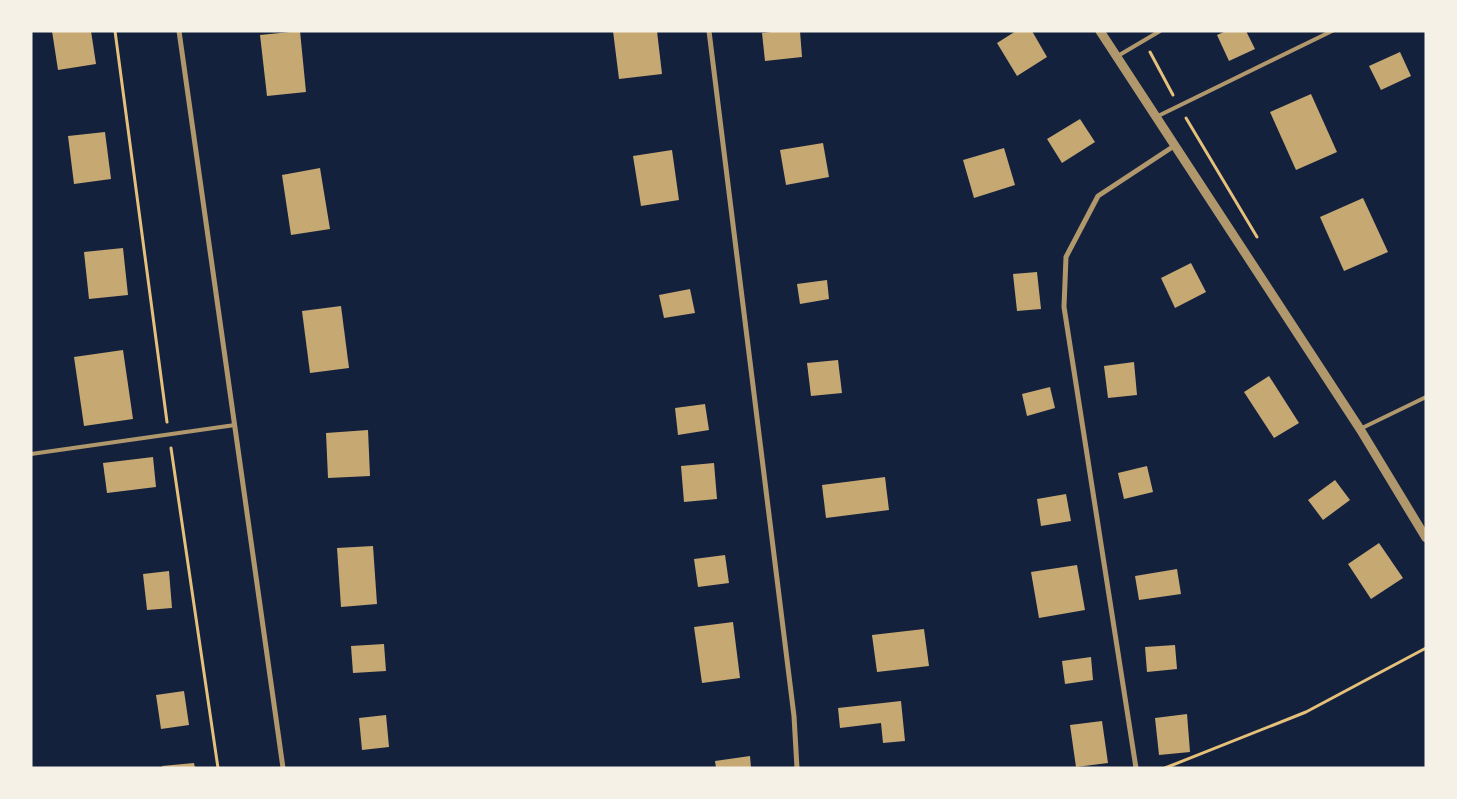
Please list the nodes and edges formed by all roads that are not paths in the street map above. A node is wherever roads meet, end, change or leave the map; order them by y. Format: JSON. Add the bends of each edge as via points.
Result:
{"nodes":[{"id":1,"x":179,"y":31,"type":"edge"},
{"id":2,"x":709,"y":31,"type":"edge"},
{"id":3,"x":1100,"y":31,"type":"edge"},
{"id":4,"x":1160,"y":31,"type":"edge"},
{"id":5,"x":1332,"y":31,"type":"edge"},
{"id":6,"x":1116,"y":57,"type":"junction"},
{"id":7,"x":1156,"y":118,"type":"junction"},
{"id":8,"x":1174,"y":146,"type":"junction"},
{"id":9,"x":1426,"y":397,"type":"edge"},
{"id":10,"x":234,"y":425,"type":"junction"},
{"id":11,"x":1360,"y":429,"type":"junction"},
{"id":12,"x":31,"y":454,"type":"edge"},
{"id":13,"x":1426,"y":538,"type":"edge"},
{"id":14,"x":283,"y":768,"type":"edge"},
{"id":15,"x":798,"y":768,"type":"edge"},
{"id":16,"x":1136,"y":768,"type":"edge"}],
"edges":[{"from":1,"to":10,"type":"street"},
{"from":2,"to":15,"type":"street","via":[[792,696]]},
{"from":3,"to":6,"type":"street"},
{"from":4,"to":6,"type":"lane"},
{"from":5,"to":7,"type":"lane"},
{"from":6,"to":7,"type":"street"},
{"from":7,"to":8,"type":"street"},
{"from":8,"to":11,"type":"street"},
{"from":8,"to":16,"type":"street","via":[[1098,196],[1066,256],[1064,307]]},
{"from":9,"to":11,"type":"lane"},
{"from":10,"to":12,"type":"lane"},
{"from":10,"to":14,"type":"street"},
{"from":11,"to":13,"type":"street"}]}
